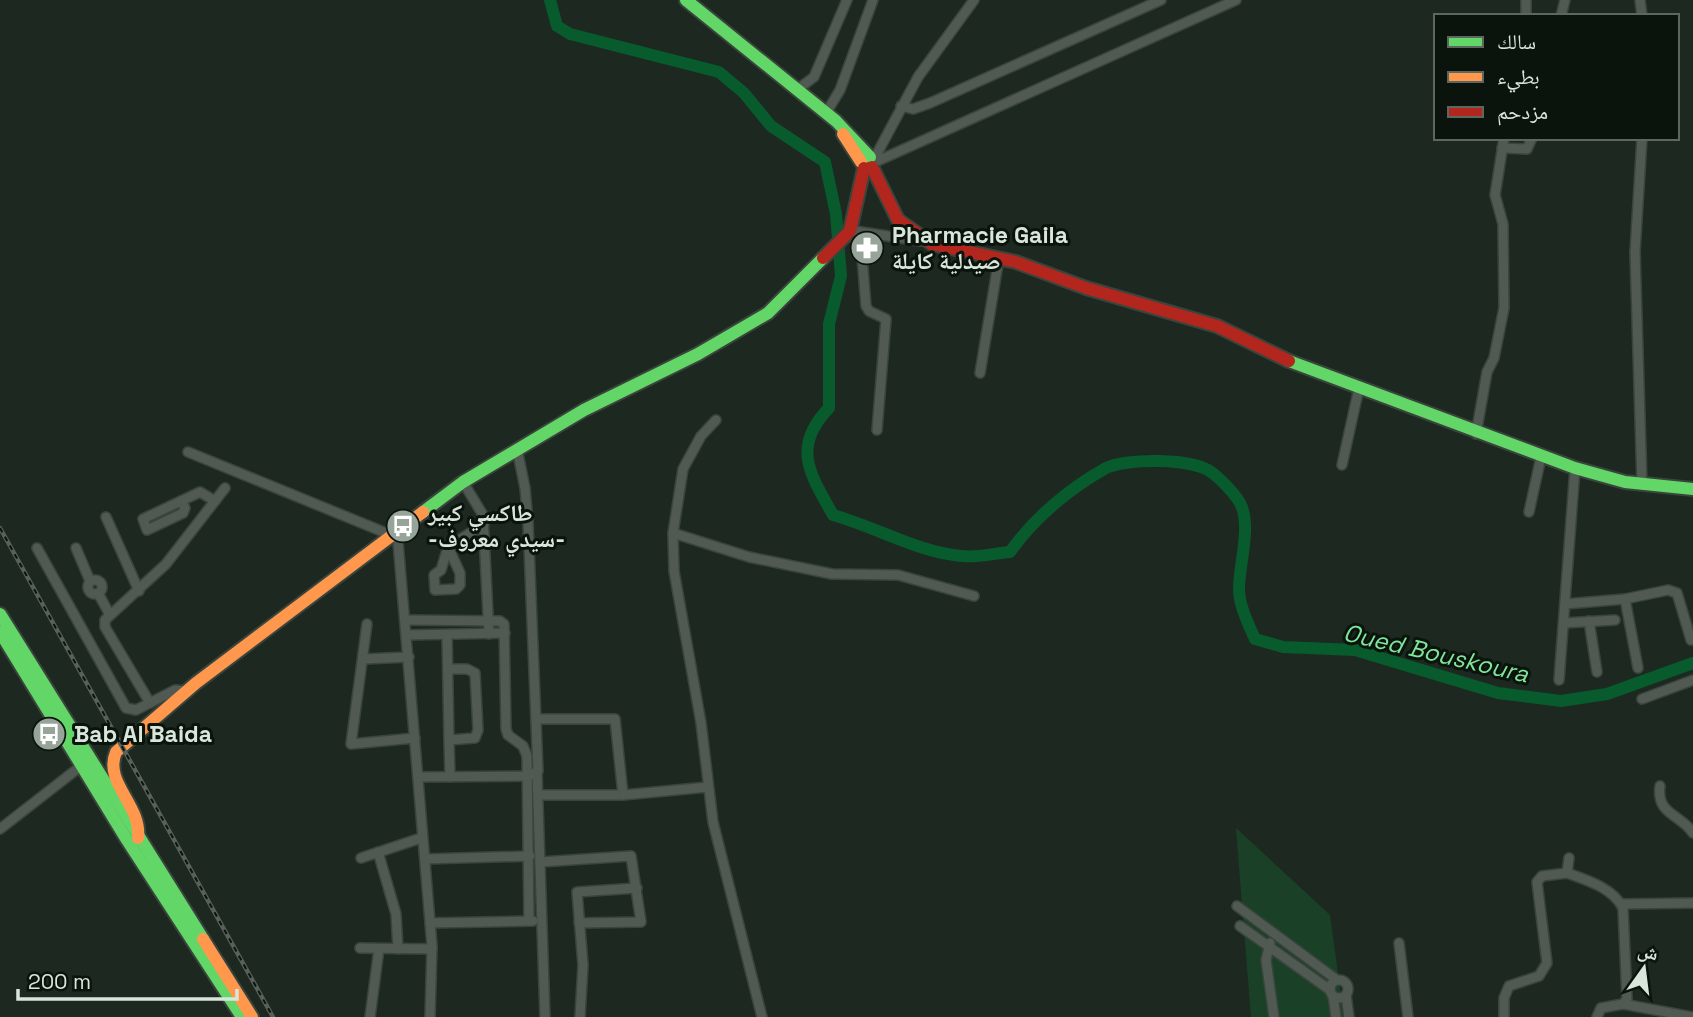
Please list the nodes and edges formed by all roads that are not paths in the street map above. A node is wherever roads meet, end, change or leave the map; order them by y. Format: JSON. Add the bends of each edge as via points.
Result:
{"nodes":[{"id":1,"x":686,"y":0,"type":"edge"},
{"id":2,"x":847,"y":0,"type":"edge"},
{"id":3,"x":873,"y":0,"type":"edge"},
{"id":4,"x":974,"y":0,"type":"edge"},
{"id":5,"x":1161,"y":0,"type":"edge"},
{"id":6,"x":1236,"y":0,"type":"edge"},
{"id":7,"x":798,"y":89,"type":"junction"},
{"id":8,"x":901,"y":106,"type":"junction"},
{"id":9,"x":831,"y":117,"type":"junction"},
{"id":10,"x":1531,"y":140,"type":"edge"},
{"id":11,"x":1642,"y":140,"type":"edge"},
{"id":12,"x":1503,"y":143,"type":"edge"},
{"id":13,"x":869,"y":163,"type":"junction"},
{"id":14,"x":855,"y":231,"type":"junction"},
{"id":15,"x":932,"y":244,"type":"junction"},
{"id":16,"x":999,"y":258,"type":"junction"},
{"id":17,"x":980,"y":373,"type":"dead end"},
{"id":18,"x":1359,"y":388,"type":"junction"},
{"id":19,"x":716,"y":420,"type":"dead end"},
{"id":20,"x":877,"y":430,"type":"dead end"},
{"id":21,"x":1476,"y":434,"type":"junction"},
{"id":22,"x":517,"y":449,"type":"junction"},
{"id":23,"x":188,"y":452,"type":"dead end"},
{"id":24,"x":1541,"y":457,"type":"junction"},
{"id":25,"x":1342,"y":465,"type":"dead end"},
{"id":26,"x":1575,"y":468,"type":"junction"},
{"id":27,"x":463,"y":482,"type":"junction"},
{"id":28,"x":1642,"y":485,"type":"junction"},
{"id":29,"x":225,"y":488,"type":"dead end"},
{"id":30,"x":1693,"y":489,"type":"edge"},
{"id":31,"x":181,"y":501,"type":"junction"},
{"id":32,"x":215,"y":501,"type":"junction"},
{"id":33,"x":1529,"y":512,"type":"dead end"},
{"id":34,"x":106,"y":517,"type":"dead end"},
{"id":35,"x":484,"y":524,"type":"junction"},
{"id":36,"x":394,"y":532,"type":"junction"},
{"id":37,"x":674,"y":533,"type":"junction"},
{"id":38,"x":448,"y":547,"type":"junction"},
{"id":39,"x":37,"y":548,"type":"dead end"},
{"id":40,"x":76,"y":548,"type":"dead end"},
{"id":41,"x":139,"y":591,"type":"junction"},
{"id":42,"x":974,"y":596,"type":"dead end"},
{"id":43,"x":1625,"y":599,"type":"junction"},
{"id":44,"x":1565,"y":604,"type":"junction"},
{"id":45,"x":0,"y":614,"type":"edge"},
{"id":46,"x":110,"y":615,"type":"junction"},
{"id":47,"x":406,"y":620,"type":"junction"},
{"id":48,"x":488,"y":620,"type":"junction"},
{"id":49,"x":1615,"y":620,"type":"dead end"},
{"id":50,"x":1589,"y":621,"type":"junction"},
{"id":51,"x":1564,"y":622,"type":"junction"},
{"id":52,"x":367,"y":624,"type":"dead end"},
{"id":53,"x":0,"y":632,"type":"edge"},
{"id":54,"x":505,"y":633,"type":"junction"},
{"id":55,"x":489,"y":634,"type":"junction"},
{"id":56,"x":407,"y":635,"type":"junction"},
{"id":57,"x":447,"y":635,"type":"junction"},
{"id":58,"x":1691,"y":640,"type":"dead end"},
{"id":59,"x":409,"y":657,"type":"junction"},
{"id":60,"x":364,"y":659,"type":"junction"},
{"id":61,"x":1638,"y":668,"type":"dead end"},
{"id":62,"x":448,"y":669,"type":"junction"},
{"id":63,"x":1597,"y":672,"type":"dead end"},
{"id":64,"x":1559,"y":680,"type":"dead end"},
{"id":65,"x":1693,"y":680,"type":"edge"},
{"id":66,"x":187,"y":691,"type":"junction"},
{"id":67,"x":1642,"y":699,"type":"dead end"},
{"id":68,"x":150,"y":704,"type":"junction"},
{"id":69,"x":538,"y":719,"type":"junction"},
{"id":70,"x":415,"y":738,"type":"junction"},
{"id":71,"x":449,"y":740,"type":"junction"},
{"id":72,"x":81,"y":766,"type":"junction"},
{"id":73,"x":533,"y":775,"type":"junction"},
{"id":74,"x":450,"y":776,"type":"junction"},
{"id":75,"x":418,"y":777,"type":"junction"},
{"id":76,"x":1660,"y":786,"type":"dead end"},
{"id":77,"x":708,"y":787,"type":"junction"},
{"id":78,"x":623,"y":795,"type":"junction"},
{"id":79,"x":535,"y":801,"type":"junction"},
{"id":80,"x":0,"y":829,"type":"edge"},
{"id":81,"x":1693,"y":833,"type":"edge"},
{"id":82,"x":138,"y":838,"type":"junction"},
{"id":83,"x":421,"y":838,"type":"junction"},
{"id":84,"x":378,"y":852,"type":"junction"},
{"id":85,"x":530,"y":856,"type":"junction"},
{"id":86,"x":361,"y":858,"type":"dead end"},
{"id":87,"x":1569,"y":858,"type":"dead end"},
{"id":88,"x":425,"y":859,"type":"junction"},
{"id":89,"x":540,"y":862,"type":"junction"},
{"id":90,"x":1567,"y":873,"type":"junction"},
{"id":91,"x":637,"y":888,"type":"junction"},
{"id":92,"x":1693,"y":903,"type":"edge"},
{"id":93,"x":1622,"y":904,"type":"junction"},
{"id":94,"x":1237,"y":906,"type":"dead end"},
{"id":95,"x":529,"y":921,"type":"junction"},
{"id":96,"x":542,"y":921,"type":"junction"},
{"id":97,"x":430,"y":923,"type":"junction"},
{"id":98,"x":579,"y":923,"type":"junction"},
{"id":99,"x":1262,"y":924,"type":"junction"},
{"id":100,"x":1240,"y":926,"type":"dead end"},
{"id":101,"x":1274,"y":933,"type":"junction"},
{"id":102,"x":1254,"y":936,"type":"junction"},
{"id":103,"x":1399,"y":943,"type":"dead end"},
{"id":104,"x":1268,"y":946,"type":"junction"},
{"id":105,"x":360,"y":948,"type":"dead end"},
{"id":106,"x":432,"y":948,"type":"junction"},
{"id":107,"x":379,"y":949,"type":"junction"},
{"id":108,"x":398,"y":949,"type":"junction"},
{"id":109,"x":1337,"y":980,"type":"junction"},
{"id":110,"x":1332,"y":993,"type":"junction"},
{"id":111,"x":1346,"y":995,"type":"junction"},
{"id":112,"x":1623,"y":1004,"type":"junction"},
{"id":113,"x":544,"y":1016,"type":"edge"},
{"id":114,"x":242,"y":1017,"type":"edge"},
{"id":115,"x":252,"y":1017,"type":"edge"},
{"id":116,"x":370,"y":1017,"type":"edge"},
{"id":117,"x":430,"y":1017,"type":"edge"},
{"id":118,"x":580,"y":1017,"type":"edge"},
{"id":119,"x":762,"y":1017,"type":"edge"},
{"id":120,"x":1274,"y":1017,"type":"edge"},
{"id":121,"x":1336,"y":1017,"type":"edge"},
{"id":122,"x":1349,"y":1017,"type":"edge"},
{"id":123,"x":1408,"y":1017,"type":"edge"},
{"id":124,"x":1504,"y":1017,"type":"edge"},
{"id":125,"x":1597,"y":1017,"type":"edge"},
{"id":126,"x":1693,"y":1017,"type":"edge"}],
"edges":[{"from":1,"to":7,"type":"street"},
{"from":2,"to":7,"type":"street","via":[[814,77]]},
{"from":3,"to":9,"type":"street"},
{"from":4,"to":8,"type":"street"},
{"from":5,"to":8,"type":"street","via":[[930,103],[913,109]]},
{"from":6,"to":13,"type":"street"},
{"from":7,"to":9,"type":"street"},
{"from":8,"to":13,"type":"street"},
{"from":9,"to":13,"type":"street"},
{"from":10,"to":12,"type":"street","via":[[1527,149]]},
{"from":11,"to":28,"type":"street","via":[[1635,252]]},
{"from":12,"to":21,"type":"street","via":[[1495,195],[1503,224],[1504,308]]},
{"from":13,"to":14,"type":"street"},
{"from":13,"to":15,"type":"street","via":[[898,220]]},
{"from":14,"to":15,"type":"street"},
{"from":14,"to":20,"type":"street","via":[[866,306],[886,319]]},
{"from":14,"to":22,"type":"street","via":[[827,250],[787,296],[757,321]]},
{"from":15,"to":16,"type":"street"},
{"from":16,"to":17,"type":"street"},
{"from":16,"to":18,"type":"street","via":[[1217,326],[1299,366]]},
{"from":18,"to":21,"type":"street"},
{"from":18,"to":25,"type":"street"},
{"from":19,"to":37,"type":"street","via":[[683,469]]},
{"from":21,"to":24,"type":"street"},
{"from":22,"to":27,"type":"street"},
{"from":22,"to":69,"type":"street","via":[[525,488]]},
{"from":23,"to":36,"type":"street"},
{"from":24,"to":26,"type":"street"},
{"from":24,"to":33,"type":"street"},
{"from":26,"to":28,"type":"street"},
{"from":26,"to":44,"type":"street"},
{"from":27,"to":35,"type":"street","via":[[481,508]]},
{"from":27,"to":36,"type":"street"},
{"from":28,"to":30,"type":"street"},
{"from":29,"to":32,"type":"street"},
{"from":31,"to":31,"type":"street","via":[[143,519],[147,530],[183,513]]},
{"from":31,"to":32,"type":"street","via":[[200,492]]},
{"from":32,"to":41,"type":"street"},
{"from":34,"to":41,"type":"street"},
{"from":35,"to":38,"type":"street"},
{"from":35,"to":48,"type":"street"},
{"from":36,"to":47,"type":"street"},
{"from":36,"to":66,"type":"street"},
{"from":37,"to":42,"type":"street","via":[[749,557],[832,574],[898,575]]},
{"from":37,"to":77,"type":"street","via":[[674,570]]},
{"from":38,"to":38,"type":"street","via":[[460,584],[456,589],[435,590],[434,575],[440,572]]},
{"from":39,"to":68,"type":"street","via":[[126,708],[136,710]]},
{"from":40,"to":46,"type":"street","via":[[90,581],[98,579],[102,589],[98,593]]},
{"from":41,"to":46,"type":"street"},
{"from":43,"to":44,"type":"street"},
{"from":43,"to":58,"type":"street","via":[[1668,590],[1676,593]]},
{"from":43,"to":61,"type":"street"},
{"from":44,"to":51,"type":"street"},
{"from":45,"to":82,"type":"street"},
{"from":46,"to":68,"type":"street","via":[[105,626]]},
{"from":47,"to":48,"type":"street"},
{"from":47,"to":56,"type":"street"},
{"from":48,"to":54,"type":"street","via":[[502,622]]},
{"from":48,"to":55,"type":"street"},
{"from":49,"to":50,"type":"street"},
{"from":50,"to":51,"type":"street"},
{"from":50,"to":63,"type":"street"},
{"from":51,"to":64,"type":"street"},
{"from":52,"to":60,"type":"street"},
{"from":53,"to":72,"type":"street"},
{"from":54,"to":55,"type":"street"},
{"from":54,"to":73,"type":"street","via":[[506,729],[526,751]]},
{"from":55,"to":57,"type":"street"},
{"from":56,"to":57,"type":"street"},
{"from":56,"to":59,"type":"street"},
{"from":57,"to":62,"type":"street"},
{"from":59,"to":60,"type":"street"},
{"from":59,"to":70,"type":"street"},
{"from":60,"to":70,"type":"street","via":[[351,744]]},
{"from":62,"to":71,"type":"street"},
{"from":62,"to":71,"type":"street","via":[[475,673],[478,730],[471,740]]},
{"from":65,"to":67,"type":"street"},
{"from":66,"to":68,"type":"street","via":[[175,690]]},
{"from":66,"to":82,"type":"street","via":[[111,759],[113,773],[141,821]]},
{"from":69,"to":73,"type":"street"},
{"from":69,"to":78,"type":"street","via":[[615,719]]},
{"from":70,"to":75,"type":"street"},
{"from":71,"to":74,"type":"street"},
{"from":72,"to":80,"type":"street"},
{"from":72,"to":114,"type":"street"},
{"from":73,"to":74,"type":"street"},
{"from":73,"to":79,"type":"street"},
{"from":74,"to":75,"type":"street"},
{"from":75,"to":83,"type":"street"},
{"from":76,"to":81,"type":"street","via":[[1666,812]]},
{"from":77,"to":78,"type":"street"},
{"from":77,"to":119,"type":"street"},
{"from":78,"to":79,"type":"street"},
{"from":79,"to":85,"type":"street"},
{"from":79,"to":89,"type":"street"},
{"from":82,"to":115,"type":"street"},
{"from":83,"to":84,"type":"street"},
{"from":83,"to":88,"type":"street"},
{"from":84,"to":86,"type":"street"},
{"from":84,"to":108,"type":"street","via":[[396,914]]},
{"from":85,"to":88,"type":"street"},
{"from":85,"to":95,"type":"street"},
{"from":87,"to":90,"type":"street"},
{"from":88,"to":97,"type":"street"},
{"from":89,"to":91,"type":"street","via":[[627,855]]},
{"from":89,"to":96,"type":"street"},
{"from":90,"to":93,"type":"street","via":[[1592,883]]},
{"from":90,"to":124,"type":"street","via":[[1542,876],[1537,881],[1547,963],[1539,976],[1509,986]]},
{"from":91,"to":98,"type":"street","via":[[577,892]]},
{"from":91,"to":98,"type":"street","via":[[641,922]]},
{"from":92,"to":93,"type":"street"},
{"from":93,"to":112,"type":"street","via":[[1628,993]]},
{"from":94,"to":99,"type":"street"},
{"from":95,"to":96,"type":"street"},
{"from":95,"to":97,"type":"street"},
{"from":96,"to":113,"type":"street"},
{"from":97,"to":106,"type":"street"},
{"from":98,"to":118,"type":"street","via":[[583,965]]},
{"from":99,"to":101,"type":"street"},
{"from":99,"to":102,"type":"street"},
{"from":100,"to":102,"type":"street"},
{"from":101,"to":104,"type":"street"},
{"from":101,"to":109,"type":"street"},
{"from":102,"to":104,"type":"street"},
{"from":103,"to":123,"type":"street"},
{"from":104,"to":110,"type":"street"},
{"from":104,"to":120,"type":"street"},
{"from":105,"to":107,"type":"street"},
{"from":106,"to":108,"type":"street"},
{"from":106,"to":117,"type":"street"},
{"from":107,"to":108,"type":"street"},
{"from":107,"to":116,"type":"street"},
{"from":109,"to":110,"type":"street"},
{"from":109,"to":111,"type":"street","via":[[1346,983]]},
{"from":110,"to":111,"type":"street","via":[[1338,998]]},
{"from":110,"to":121,"type":"street"},
{"from":111,"to":122,"type":"street"},
{"from":112,"to":125,"type":"street","via":[[1601,1009]]},
{"from":112,"to":126,"type":"street"}]}
